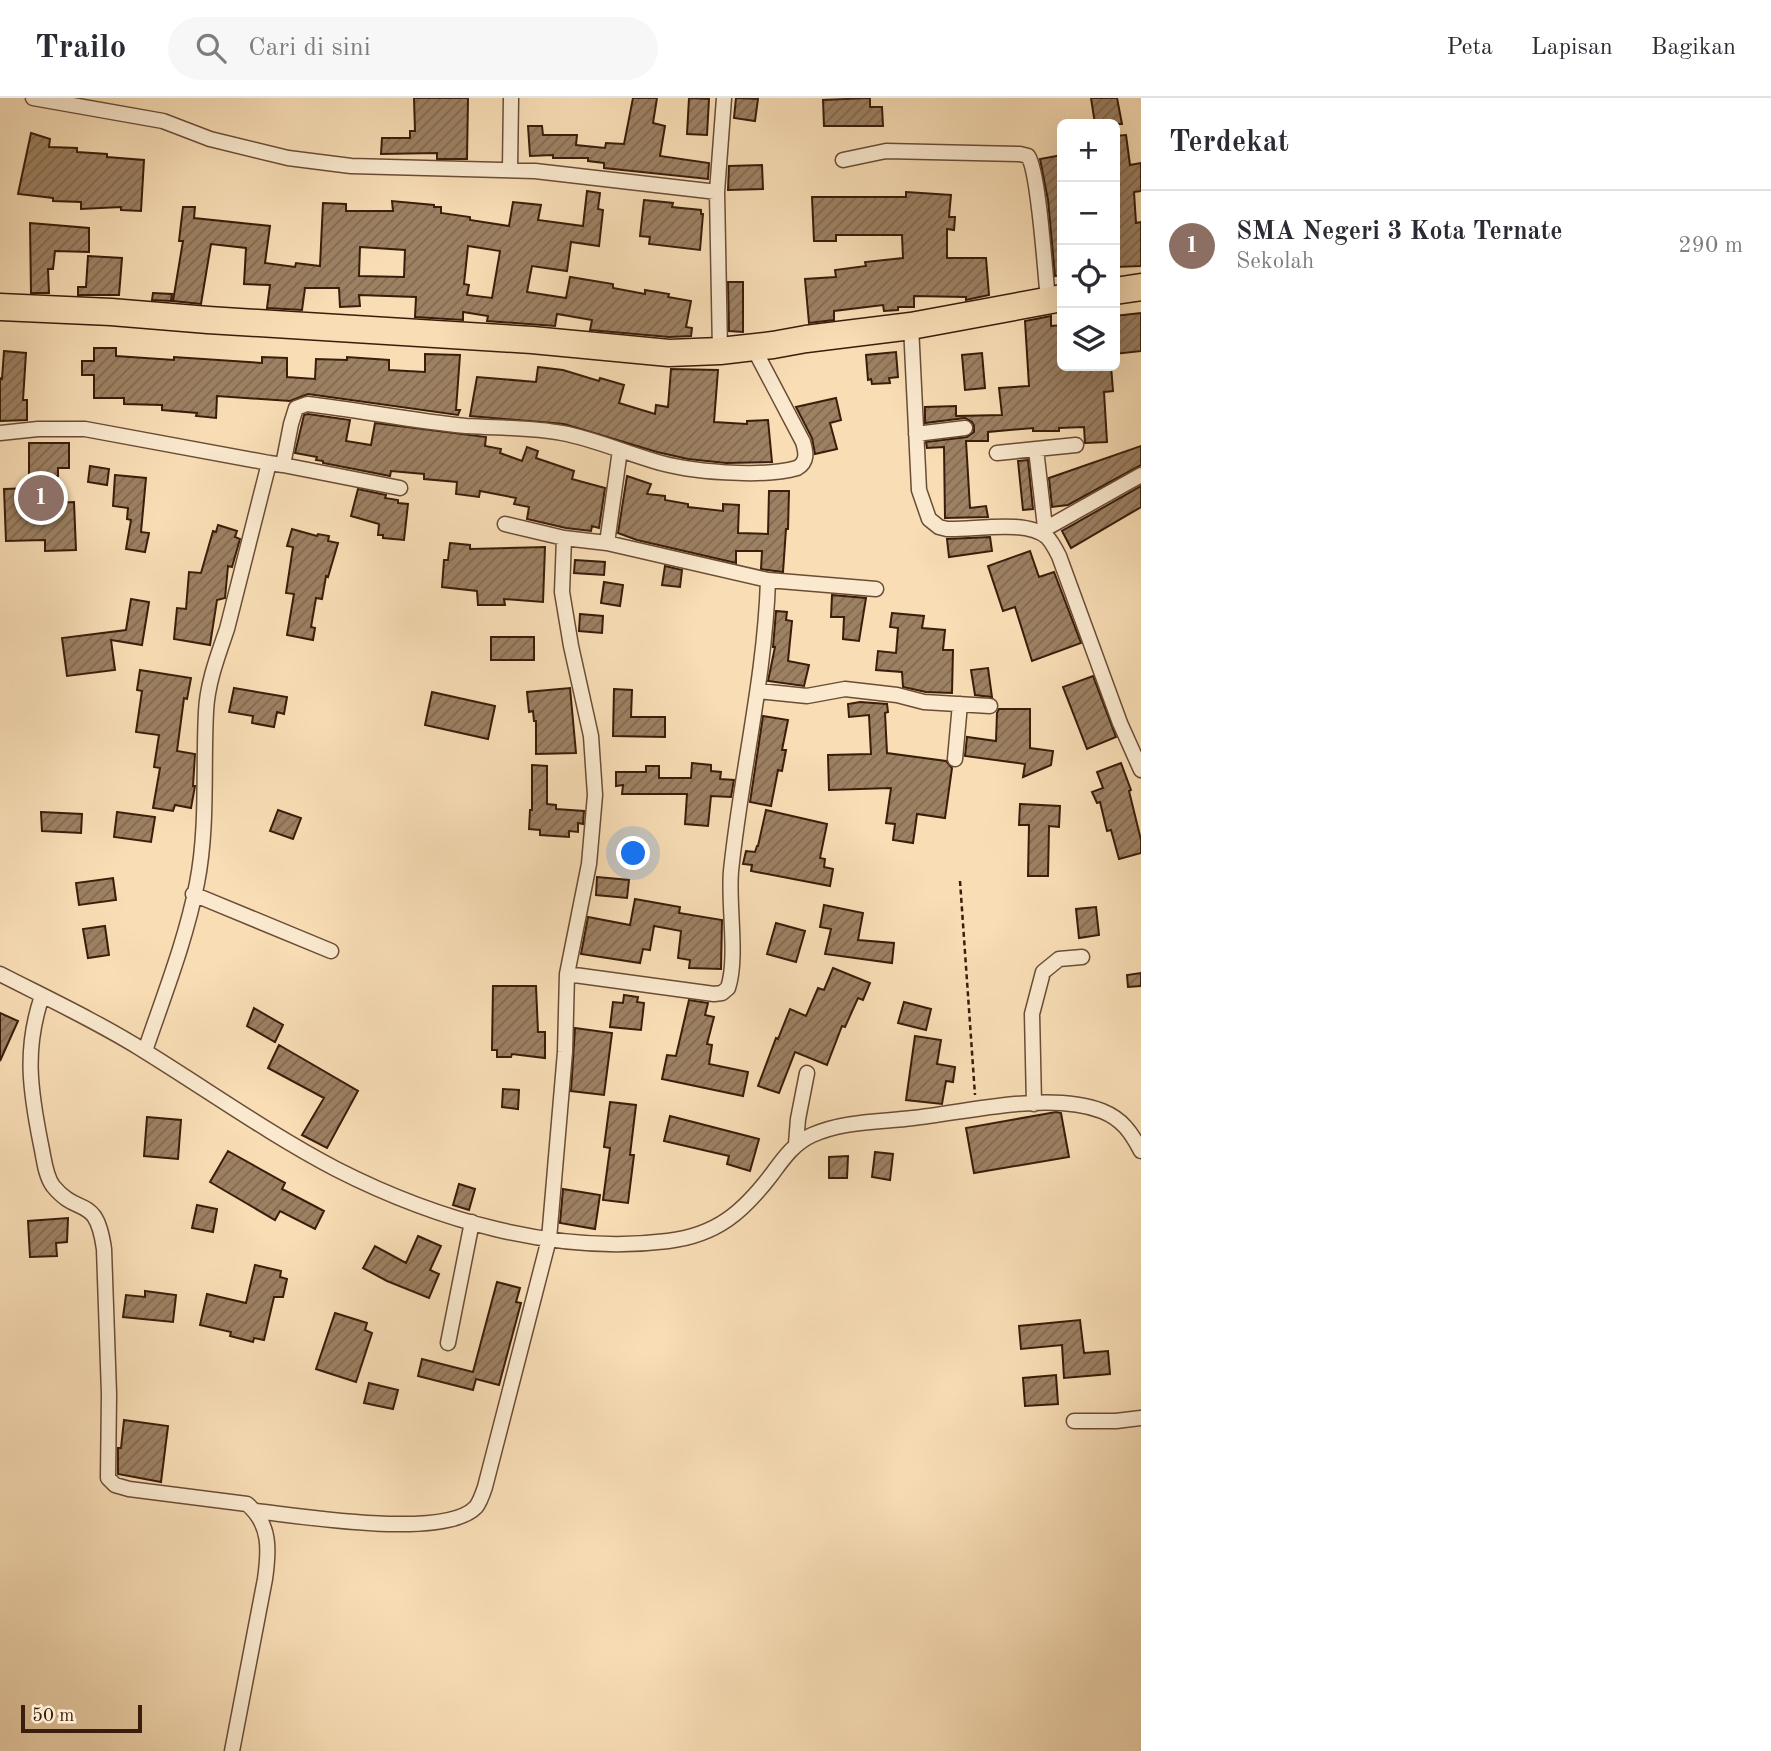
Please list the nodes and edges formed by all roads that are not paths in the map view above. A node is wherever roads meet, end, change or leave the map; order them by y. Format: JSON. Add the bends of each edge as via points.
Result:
{"nodes":[{"id":1,"x":33,"y":98,"type":"edge"},
{"id":2,"x":511,"y":98,"type":"edge"},
{"id":3,"x":724,"y":98,"type":"edge"},
{"id":4,"x":843,"y":160,"type":"dead end"},
{"id":5,"x":510,"y":169,"type":"junction"},
{"id":6,"x":717,"y":192,"type":"junction"},
{"id":7,"x":1055,"y":298,"type":"edge"},
{"id":8,"x":0,"y":307,"type":"edge"},
{"id":9,"x":911,"y":326,"type":"junction"},
{"id":10,"x":763,"y":346,"type":"junction"},
{"id":11,"x":720,"y":351,"type":"junction"},
{"id":12,"x":965,"y":428,"type":"dead end"},
{"id":13,"x":0,"y":433,"type":"edge"},
{"id":14,"x":916,"y":434,"type":"junction"},
{"id":15,"x":1076,"y":445,"type":"dead end"},
{"id":16,"x":1036,"y":449,"type":"junction"},
{"id":17,"x":620,"y":450,"type":"junction"},
{"id":18,"x":997,"y":453,"type":"dead end"},
{"id":19,"x":276,"y":464,"type":"junction"},
{"id":20,"x":1141,"y":475,"type":"edge"},
{"id":21,"x":400,"y":488,"type":"dead end"},
{"id":22,"x":505,"y":524,"type":"dead end"},
{"id":23,"x":1045,"y":532,"type":"junction"},
{"id":24,"x":564,"y":538,"type":"junction"},
{"id":25,"x":607,"y":543,"type":"junction"},
{"id":26,"x":768,"y":580,"type":"junction"},
{"id":27,"x":876,"y":589,"type":"dead end"},
{"id":28,"x":758,"y":691,"type":"junction"},
{"id":29,"x":960,"y":704,"type":"junction"},
{"id":30,"x":990,"y":706,"type":"dead end"},
{"id":31,"x":955,"y":759,"type":"dead end"},
{"id":32,"x":1139,"y":762,"type":"edge"},
{"id":33,"x":193,"y":894,"type":"junction"},
{"id":34,"x":331,"y":951,"type":"dead end"},
{"id":35,"x":1082,"y":957,"type":"dead end"},
{"id":36,"x":0,"y":974,"type":"edge"},
{"id":37,"x":567,"y":974,"type":"junction"},
{"id":38,"x":43,"y":996,"type":"junction"},
{"id":39,"x":145,"y":1051,"type":"junction"},
{"id":40,"x":807,"y":1073,"type":"dead end"},
{"id":41,"x":1034,"y":1104,"type":"junction"},
{"id":42,"x":796,"y":1144,"type":"junction"},
{"id":43,"x":1141,"y":1151,"type":"edge"},
{"id":44,"x":472,"y":1222,"type":"junction"},
{"id":45,"x":549,"y":1238,"type":"junction"},
{"id":46,"x":448,"y":1343,"type":"dead end"},
{"id":47,"x":1141,"y":1418,"type":"edge"},
{"id":48,"x":1074,"y":1421,"type":"dead end"},
{"id":49,"x":256,"y":1511,"type":"junction"},
{"id":50,"x":232,"y":1751,"type":"edge"}],
"edges":[{"from":1,"to":5,"type":"street","via":[[163,121],[210,139],[288,158],[351,166]]},
{"from":2,"to":5,"type":"street"},
{"from":3,"to":6,"type":"street"},
{"from":4,"to":7,"type":"street","via":[[886,151],[1028,156]]},
{"from":5,"to":6,"type":"street"},
{"from":6,"to":11,"type":"street"},
{"from":7,"to":9,"type":"highway"},
{"from":8,"to":11,"type":"highway","via":[[532,340],[669,354]]},
{"from":9,"to":10,"type":"highway"},
{"from":9,"to":14,"type":"street"},
{"from":10,"to":11,"type":"highway"},
{"from":10,"to":17,"type":"street","via":[[803,442],[802,466],[756,472],[702,470]]},
{"from":12,"to":14,"type":"street"},
{"from":13,"to":19,"type":"street","via":[[85,429]]},
{"from":14,"to":23,"type":"street","via":[[919,490],[933,523],[956,530],[1018,527]]},
{"from":15,"to":16,"type":"street"},
{"from":16,"to":18,"type":"street"},
{"from":16,"to":23,"type":"street"},
{"from":17,"to":19,"type":"street","via":[[563,433],[307,404],[294,412]]},
{"from":17,"to":25,"type":"street"},
{"from":19,"to":21,"type":"street"},
{"from":19,"to":33,"type":"street","via":[[206,709],[202,839]]},
{"from":20,"to":23,"type":"street"},
{"from":22,"to":24,"type":"street"},
{"from":23,"to":32,"type":"street","via":[[1059,556],[1120,723]]},
{"from":24,"to":25,"type":"street"},
{"from":24,"to":37,"type":"street","via":[[562,592],[590,736],[595,795],[589,864]]},
{"from":25,"to":26,"type":"street"},
{"from":26,"to":27,"type":"street"},
{"from":26,"to":28,"type":"street"},
{"from":28,"to":29,"type":"street","via":[[807,696],[845,689]]},
{"from":28,"to":37,"type":"street","via":[[731,875],[728,988],[714,994]]},
{"from":29,"to":30,"type":"street"},
{"from":29,"to":31,"type":"street"},
{"from":33,"to":34,"type":"street"},
{"from":33,"to":39,"type":"street","via":[[174,969]]},
{"from":35,"to":41,"type":"street","via":[[1059,959],[1043,972],[1032,1014]]},
{"from":36,"to":38,"type":"street"},
{"from":37,"to":45,"type":"street"},
{"from":38,"to":39,"type":"street"},
{"from":38,"to":49,"type":"street","via":[[32,1032],[29,1076],[48,1177],[63,1195],[93,1213],[101,1226],[108,1478],[129,1489],[237,1502]]},
{"from":39,"to":44,"type":"street","via":[[337,1169],[433,1211]]},
{"from":40,"to":42,"type":"street"},
{"from":41,"to":42,"type":"street","via":[[862,1123],[825,1130]]},
{"from":41,"to":43,"type":"street","via":[[1080,1105],[1110,1115],[1119,1119]]},
{"from":42,"to":45,"type":"street","via":[[742,1209],[701,1234],[664,1241]]},
{"from":44,"to":45,"type":"street"},
{"from":44,"to":46,"type":"street"},
{"from":45,"to":49,"type":"street","via":[[477,1507],[460,1517],[388,1525]]},
{"from":47,"to":48,"type":"street"},
{"from":49,"to":50,"type":"street","via":[[269,1550]]}]}
